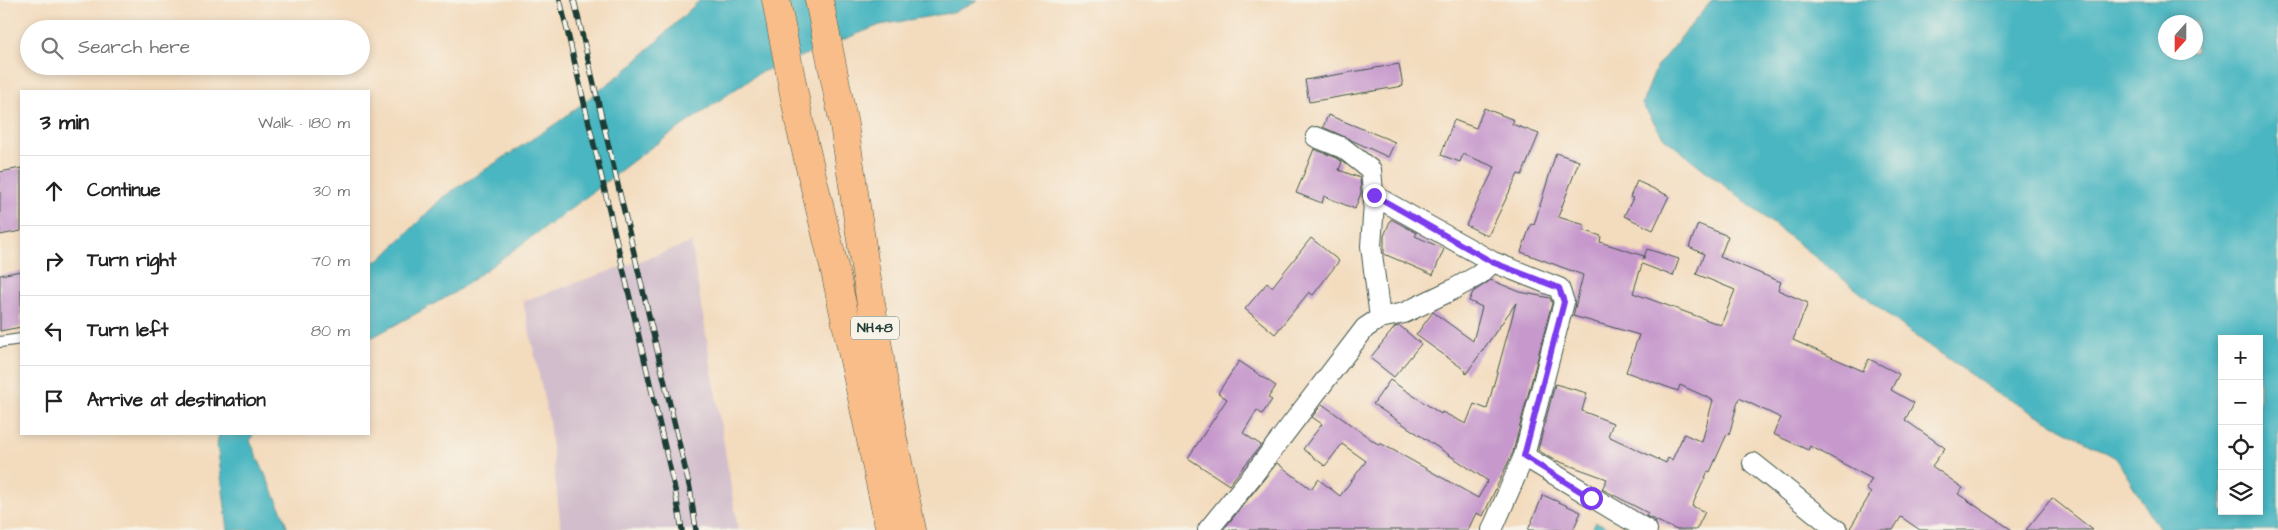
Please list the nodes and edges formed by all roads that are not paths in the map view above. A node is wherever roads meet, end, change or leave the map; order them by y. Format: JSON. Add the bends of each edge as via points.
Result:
{"nodes":[{"id":1,"x":776,"y":0,"type":"edge"},
{"id":2,"x":819,"y":0,"type":"edge"},
{"id":3,"x":1316,"y":137,"type":"dead end"},
{"id":4,"x":1374,"y":195,"type":"junction"},
{"id":5,"x":1492,"y":262,"type":"junction"},
{"id":6,"x":1380,"y":318,"type":"junction"},
{"id":7,"x":20,"y":338,"type":"edge"},
{"id":8,"x":0,"y":342,"type":"edge"},
{"id":9,"x":1524,"y":456,"type":"junction"},
{"id":10,"x":1753,"y":463,"type":"dead end"},
{"id":11,"x":890,"y":530,"type":"edge"},
{"id":12,"x":912,"y":530,"type":"edge"},
{"id":13,"x":1208,"y":530,"type":"edge"},
{"id":14,"x":1492,"y":530,"type":"edge"},
{"id":15,"x":1646,"y":530,"type":"edge"},
{"id":16,"x":1837,"y":530,"type":"edge"}],
"edges":[{"from":1,"to":11,"type":"highway","number":"NH48","via":[[801,130],[837,280]]},
{"from":2,"to":12,"type":"highway","number":"NH48","via":[[844,125],[892,429]]},
{"from":3,"to":4,"type":"street","via":[[1343,148],[1371,170]]},
{"from":4,"to":5,"type":"street"},
{"from":4,"to":6,"type":"street","via":[[1371,246]]},
{"from":5,"to":6,"type":"street","via":[[1478,275],[1452,290],[1404,313]]},
{"from":5,"to":9,"type":"street","via":[[1559,288],[1563,294],[1564,302]]},
{"from":6,"to":13,"type":"street","via":[[1365,328]]},
{"from":7,"to":8,"type":"lane"},
{"from":9,"to":14,"type":"street"},
{"from":9,"to":15,"type":"street"},
{"from":10,"to":16,"type":"street"}]}
